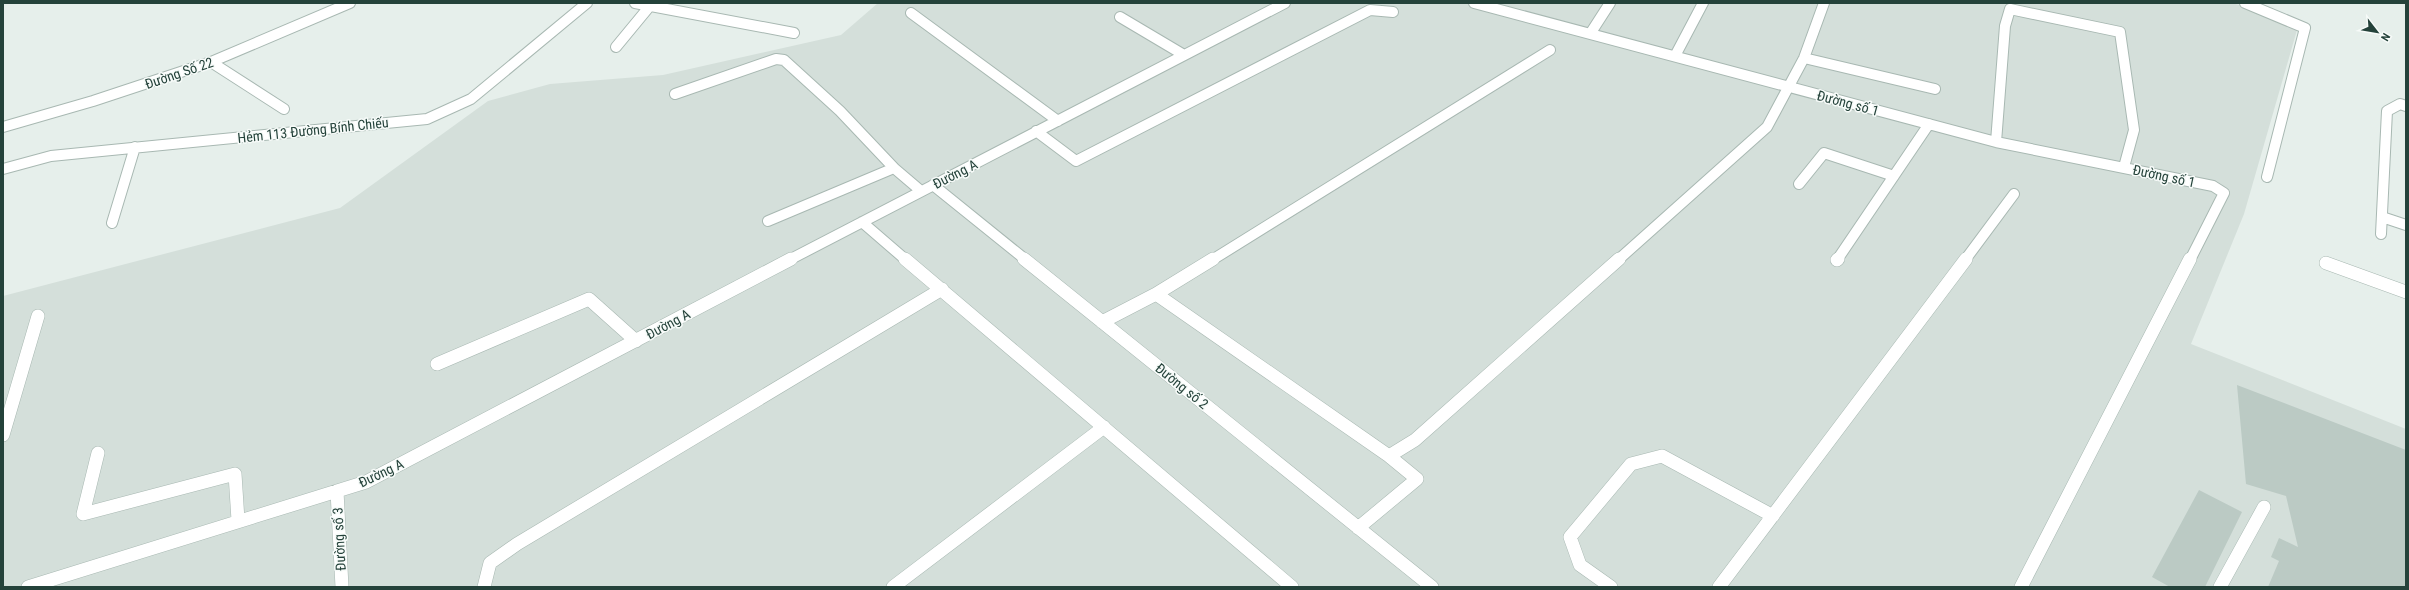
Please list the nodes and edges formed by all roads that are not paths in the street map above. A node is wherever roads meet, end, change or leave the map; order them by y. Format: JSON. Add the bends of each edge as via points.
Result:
{"nodes":[{"id":1,"x":350,"y":3,"type":"edge"},
{"id":2,"x":587,"y":3,"type":"edge"},
{"id":3,"x":635,"y":3,"type":"edge"},
{"id":4,"x":1285,"y":3,"type":"edge"},
{"id":5,"x":1474,"y":3,"type":"edge"},
{"id":6,"x":1610,"y":3,"type":"edge"},
{"id":7,"x":1703,"y":3,"type":"edge"},
{"id":8,"x":1824,"y":3,"type":"edge"},
{"id":9,"x":2245,"y":3,"type":"edge"},
{"id":10,"x":649,"y":7,"type":"junction"},
{"id":11,"x":1393,"y":12,"type":"dead end"},
{"id":12,"x":911,"y":13,"type":"dead end"},
{"id":13,"x":1120,"y":17,"type":"dead end"},
{"id":14,"x":794,"y":33,"type":"dead end"},
{"id":15,"x":1590,"y":34,"type":"junction"},
{"id":16,"x":616,"y":47,"type":"dead end"},
{"id":17,"x":1550,"y":50,"type":"dead end"},
{"id":18,"x":1184,"y":55,"type":"junction"},
{"id":19,"x":1675,"y":56,"type":"junction"},
{"id":20,"x":1804,"y":58,"type":"junction"},
{"id":21,"x":211,"y":62,"type":"junction"},
{"id":22,"x":1790,"y":87,"type":"junction"},
{"id":23,"x":1935,"y":90,"type":"dead end"},
{"id":24,"x":675,"y":94,"type":"dead end"},
{"id":25,"x":2406,"y":106,"type":"edge"},
{"id":26,"x":284,"y":109,"type":"dead end"},
{"id":27,"x":1058,"y":120,"type":"junction"},
{"id":28,"x":1929,"y":124,"type":"junction"},
{"id":29,"x":3,"y":127,"type":"edge"},
{"id":30,"x":1036,"y":131,"type":"junction"},
{"id":31,"x":1996,"y":142,"type":"junction"},
{"id":32,"x":135,"y":148,"type":"junction"},
{"id":33,"x":2124,"y":167,"type":"junction"},
{"id":34,"x":894,"y":168,"type":"junction"},
{"id":35,"x":3,"y":169,"type":"edge"},
{"id":36,"x":1894,"y":176,"type":"junction"},
{"id":37,"x":2267,"y":177,"type":"dead end"},
{"id":38,"x":1799,"y":184,"type":"dead end"},
{"id":39,"x":932,"y":185,"type":"junction"},
{"id":40,"x":921,"y":191,"type":"junction"},
{"id":41,"x":2014,"y":194,"type":"dead end"},
{"id":42,"x":2382,"y":217,"type":"junction"},
{"id":43,"x":768,"y":221,"type":"dead end"},
{"id":44,"x":862,"y":222,"type":"junction"},
{"id":45,"x":112,"y":223,"type":"dead end"},
{"id":46,"x":2406,"y":225,"type":"edge"},
{"id":47,"x":2381,"y":234,"type":"dead end"},
{"id":48,"x":1837,"y":260,"type":"dead end"},
{"id":49,"x":2326,"y":263,"type":"dead end"},
{"id":50,"x":942,"y":289,"type":"junction"},
{"id":51,"x":2406,"y":292,"type":"edge"},
{"id":52,"x":1156,"y":294,"type":"junction"},
{"id":53,"x":38,"y":316,"type":"dead end"},
{"id":54,"x":1102,"y":322,"type":"junction"},
{"id":55,"x":636,"y":341,"type":"junction"},
{"id":56,"x":437,"y":364,"type":"dead end"},
{"id":57,"x":1104,"y":427,"type":"junction"},
{"id":58,"x":3,"y":435,"type":"edge"},
{"id":59,"x":98,"y":453,"type":"dead end"},
{"id":60,"x":1389,"y":456,"type":"junction"},
{"id":61,"x":337,"y":491,"type":"junction"},
{"id":62,"x":2264,"y":507,"type":"dead end"},
{"id":63,"x":1772,"y":516,"type":"junction"},
{"id":64,"x":238,"y":520,"type":"junction"},
{"id":65,"x":1358,"y":528,"type":"junction"},
{"id":66,"x":28,"y":587,"type":"edge"},
{"id":67,"x":342,"y":587,"type":"edge"},
{"id":68,"x":484,"y":587,"type":"edge"},
{"id":69,"x":893,"y":587,"type":"edge"},
{"id":70,"x":1292,"y":587,"type":"edge"},
{"id":71,"x":1432,"y":587,"type":"edge"},
{"id":72,"x":1612,"y":587,"type":"edge"},
{"id":73,"x":1719,"y":587,"type":"edge"},
{"id":74,"x":2021,"y":587,"type":"edge"},
{"id":75,"x":2220,"y":587,"type":"edge"}],
"edges":[{"from":1,"to":21,"type":"street","name":"Đường Số 22"},
{"from":2,"to":32,"type":"street","name":"Hẻm 113 Đường Bính Chiếu","via":[[470,99],[427,119]]},
{"from":3,"to":10,"type":"street"},
{"from":4,"to":18,"type":"street","name":"Đường A"},
{"from":5,"to":15,"type":"street","name":"Đường số 1"},
{"from":6,"to":15,"type":"street"},
{"from":7,"to":19,"type":"street"},
{"from":8,"to":20,"type":"street"},
{"from":9,"to":37,"type":"street","via":[[2305,28]]},
{"from":10,"to":14,"type":"street","via":[[680,15]]},
{"from":10,"to":16,"type":"street"},
{"from":11,"to":30,"type":"street","via":[[1370,10],[1076,161]]},
{"from":12,"to":27,"type":"street"},
{"from":13,"to":18,"type":"street"},
{"from":15,"to":19,"type":"street","name":"Đường số 1"},
{"from":17,"to":52,"type":"street"},
{"from":18,"to":27,"type":"street","name":"Đường A"},
{"from":19,"to":22,"type":"street","name":"Đường số 1"},
{"from":20,"to":22,"type":"street"},
{"from":20,"to":23,"type":"street"},
{"from":21,"to":26,"type":"street"},
{"from":21,"to":29,"type":"street","name":"Đường Số 22","via":[[93,102]]},
{"from":22,"to":28,"type":"street","name":"Đường số 1"},
{"from":22,"to":60,"type":"street","via":[[1768,127],[1415,440]]},
{"from":24,"to":34,"type":"street","via":[[776,59],[784,60],[840,112]]},
{"from":25,"to":42,"type":"street","via":[[2400,104],[2387,111]]},
{"from":27,"to":30,"type":"street","name":"Đường A"},
{"from":28,"to":31,"type":"street","name":"Đường số 1"},
{"from":28,"to":36,"type":"street"},
{"from":30,"to":39,"type":"street","name":"Đường A"},
{"from":31,"to":33,"type":"street","name":"Đường số 1"},
{"from":31,"to":33,"type":"street","via":[[2005,26],[2010,9],[2120,32],[2134,130]]},
{"from":32,"to":35,"type":"street","name":"Hẻm 113 Đường Bính Chiếu","via":[[51,156]]},
{"from":32,"to":45,"type":"street"},
{"from":33,"to":74,"type":"street","name":"Đường số 1","via":[[2213,186],[2224,193]]},
{"from":34,"to":40,"type":"street"},
{"from":34,"to":43,"type":"street"},
{"from":36,"to":38,"type":"street","via":[[1824,153]]},
{"from":36,"to":48,"type":"street"},
{"from":39,"to":40,"type":"street","name":"Đường A"},
{"from":39,"to":54,"type":"street","name":"Đường số 2"},
{"from":40,"to":44,"type":"street","name":"Đường A"},
{"from":41,"to":63,"type":"street"},
{"from":42,"to":46,"type":"street"},
{"from":42,"to":47,"type":"street"},
{"from":44,"to":50,"type":"street"},
{"from":44,"to":55,"type":"street","name":"Đường A"},
{"from":49,"to":51,"type":"street"},
{"from":50,"to":57,"type":"street"},
{"from":50,"to":68,"type":"street","via":[[517,544],[490,563]]},
{"from":52,"to":54,"type":"street"},
{"from":52,"to":60,"type":"street"},
{"from":53,"to":58,"type":"street"},
{"from":54,"to":65,"type":"street","name":"Đường số 2"},
{"from":55,"to":56,"type":"street","via":[[589,299]]},
{"from":55,"to":61,"type":"street","name":"Đường A","via":[[366,482]]},
{"from":57,"to":69,"type":"street"},
{"from":57,"to":70,"type":"street"},
{"from":59,"to":64,"type":"street","via":[[83,514],[235,474]]},
{"from":60,"to":65,"type":"street","via":[[1416,479]]},
{"from":61,"to":64,"type":"street","name":"Đường A"},
{"from":61,"to":67,"type":"street","name":"Đường số 3"},
{"from":62,"to":75,"type":"street"},
{"from":63,"to":72,"type":"street","via":[[1662,456],[1631,464],[1570,537],[1580,565]]},
{"from":63,"to":73,"type":"street"},
{"from":64,"to":66,"type":"street","name":"Đường A"},
{"from":65,"to":71,"type":"street","name":"Đường số 2"}]}
